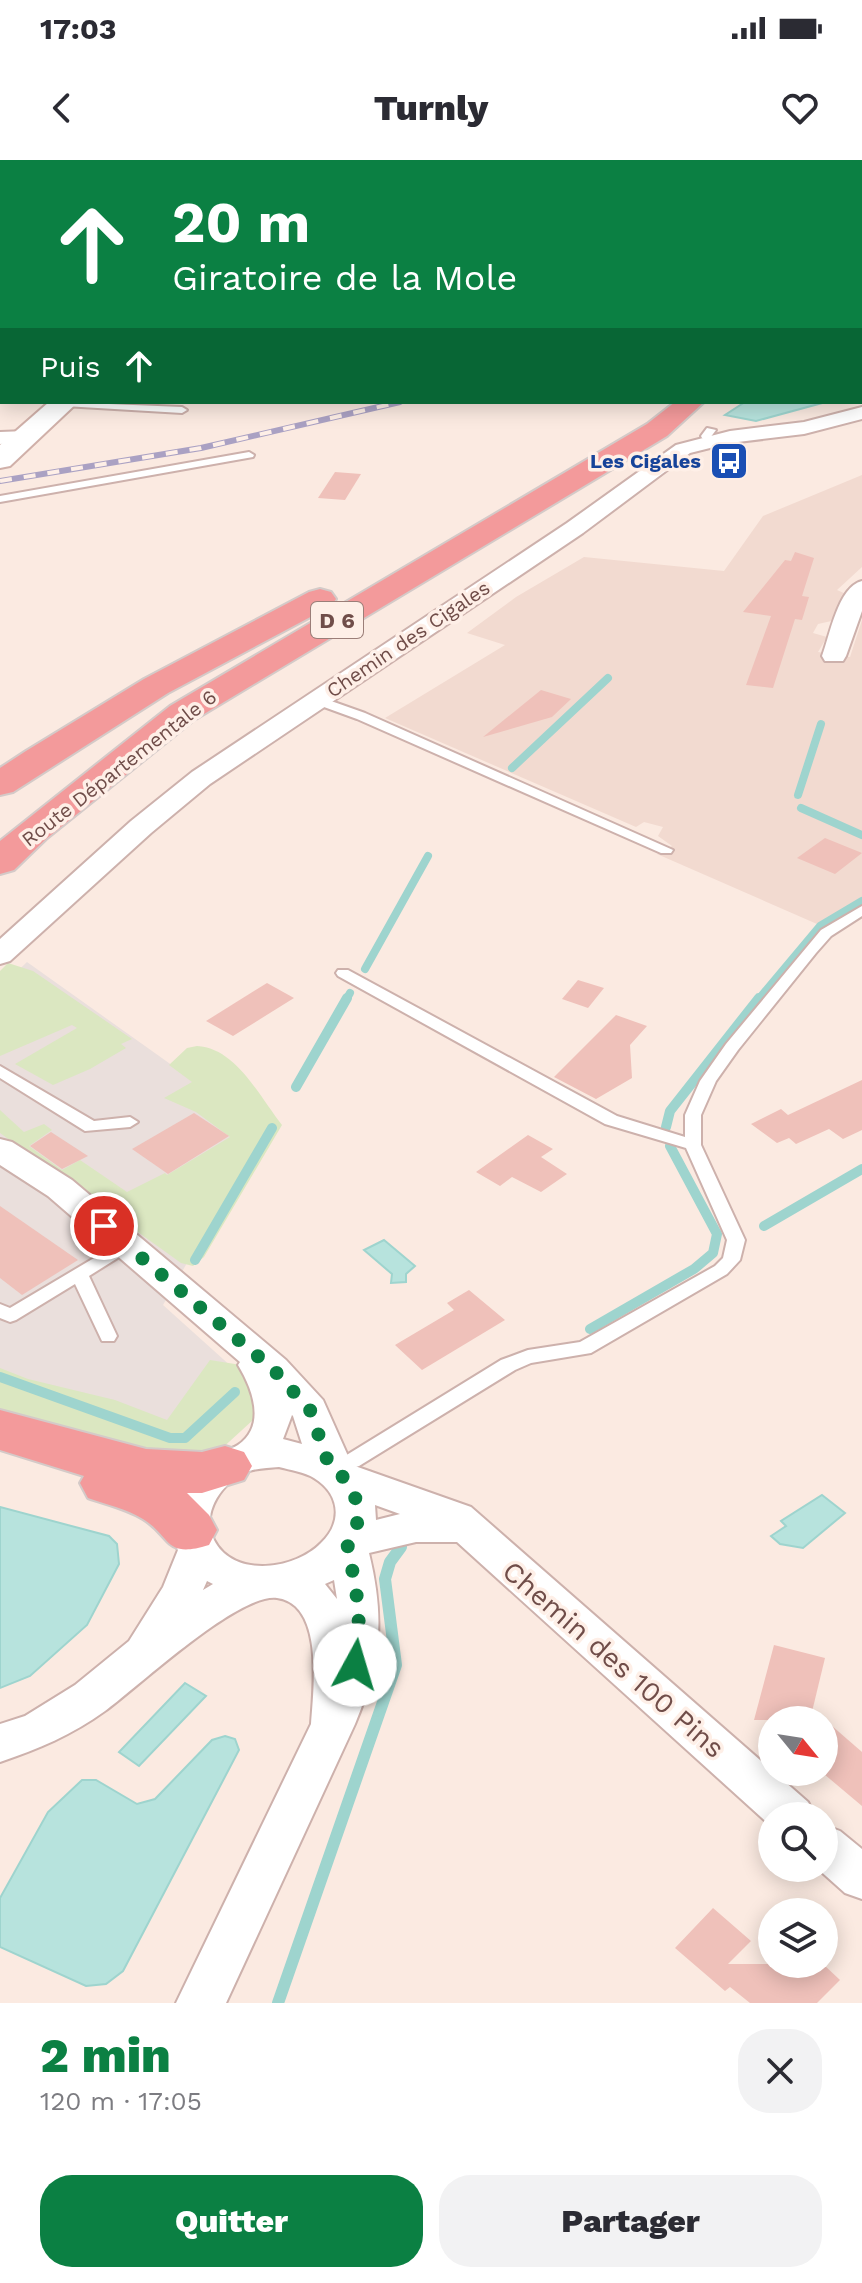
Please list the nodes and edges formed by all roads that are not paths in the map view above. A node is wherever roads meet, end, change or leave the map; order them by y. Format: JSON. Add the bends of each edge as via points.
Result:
{"nodes":[{"id":1,"x":62,"y":404,"type":"edge"},
{"id":2,"x":94,"y":404,"type":"edge"},
{"id":3,"x":659,"y":404,"type":"edge"},
{"id":4,"x":689,"y":404,"type":"edge"},
{"id":5,"x":182,"y":410,"type":"dead end"},
{"id":6,"x":862,"y":413,"type":"edge"},
{"id":7,"x":7,"y":447,"type":"edge"},
{"id":8,"x":249,"y":455,"type":"dead end"},
{"id":9,"x":0,"y":499,"type":"edge"},
{"id":10,"x":397,"y":561,"type":"junction"},
{"id":11,"x":862,"y":588,"type":"edge"},
{"id":12,"x":834,"y":656,"type":"dead end"},
{"id":13,"x":317,"y":700,"type":"junction"},
{"id":14,"x":182,"y":713,"type":"junction"},
{"id":15,"x":0,"y":784,"type":"edge"},
{"id":16,"x":0,"y":824,"type":"edge"},
{"id":17,"x":666,"y":850,"type":"dead end"},
{"id":18,"x":0,"y":862,"type":"edge"},
{"id":19,"x":0,"y":882,"type":"edge"},
{"id":20,"x":862,"y":910,"type":"edge"},
{"id":21,"x":0,"y":955,"type":"edge"},
{"id":22,"x":343,"y":973,"type":"dead end"},
{"id":23,"x":0,"y":1071,"type":"edge"},
{"id":24,"x":130,"y":1122,"type":"dead end"},
{"id":25,"x":693,"y":1145,"type":"junction"},
{"id":26,"x":0,"y":1150,"type":"edge"},
{"id":27,"x":126,"y":1245,"type":"junction"},
{"id":28,"x":79,"y":1274,"type":"junction"},
{"id":29,"x":0,"y":1310,"type":"edge"},
{"id":30,"x":108,"y":1336,"type":"dead end"},
{"id":31,"x":244,"y":1346,"type":"junction"},
{"id":32,"x":0,"y":1430,"type":"edge"},
{"id":33,"x":0,"y":1455,"type":"edge"},
{"id":34,"x":238,"y":1460,"type":"junction"},
{"id":35,"x":335,"y":1471,"type":"junction"},
{"id":36,"x":473,"y":1534,"type":"junction"},
{"id":37,"x":194,"y":1541,"type":"junction"},
{"id":38,"x":348,"y":1545,"type":"junction"},
{"id":39,"x":277,"y":1582,"type":"junction"},
{"id":40,"x":137,"y":1658,"type":"junction"},
{"id":41,"x":333,"y":1724,"type":"junction"},
{"id":42,"x":0,"y":1743,"type":"edge"},
{"id":43,"x":776,"y":1802,"type":"edge"},
{"id":44,"x":838,"y":1857,"type":"edge"},
{"id":45,"x":862,"y":1878,"type":"edge"},
{"id":46,"x":201,"y":2003,"type":"edge"}],
"edges":[{"from":1,"to":7,"type":"main road"},
{"from":2,"to":5,"type":"lane"},
{"from":3,"to":10,"type":"highway","name":"Route Départementale 6","number":"D 6","via":[[634,424]]},
{"from":4,"to":14,"type":"highway","name":"Route Départementale 6","number":"D 6","via":[[657,430]]},
{"from":6,"to":13,"type":"street","name":"Chemin des Cigales","via":[[683,449],[575,528]]},
{"from":8,"to":9,"type":"lane"},
{"from":10,"to":15,"type":"highway","via":[[193,664]]},
{"from":10,"to":16,"type":"highway","name":"Route Départementale 6","number":"D 6","via":[[229,659],[69,767]]},
{"from":11,"to":12,"type":"street"},
{"from":13,"to":17,"type":"lane"},
{"from":13,"to":21,"type":"street","name":"Chemin des Cigales","via":[[201,778]]},
{"from":14,"to":18,"type":"highway","name":"Route Départementale 6","number":"D 6"},
{"from":14,"to":19,"type":"highway"},
{"from":20,"to":25,"type":"lane","via":[[826,933],[732,1047],[693,1115]]},
{"from":22,"to":25,"type":"lane","via":[[611,1120]]},
{"from":23,"to":24,"type":"lane","via":[[91,1127]]},
{"from":25,"to":35,"type":"lane","via":[[736,1240],[731,1260],[721,1270],[584,1348],[508,1365]]},
{"from":26,"to":27,"type":"street","via":[[60,1188]]},
{"from":27,"to":28,"type":"lane"},
{"from":27,"to":31,"type":"street"},
{"from":28,"to":29,"type":"lane","via":[[10,1316]]},
{"from":28,"to":30,"type":"lane"},
{"from":31,"to":34,"type":"street","via":[[268,1381],[276,1406],[269,1434]]},
{"from":31,"to":35,"type":"street","via":[[310,1410]]},
{"from":32,"to":34,"type":"highway","via":[[172,1474],[210,1473]]},
{"from":33,"to":37,"type":"highway","via":[[136,1492],[163,1504]]},
{"from":34,"to":35,"type":"street","via":[[279,1452],[305,1456]]},
{"from":34,"to":37,"type":"street","via":[[208,1478],[196,1494],[189,1512]]},
{"from":35,"to":36,"type":"street","name":"Chemin des 100 Pins","via":[[457,1518]]},
{"from":35,"to":38,"type":"street","via":[[354,1493],[358,1509]]},
{"from":36,"to":38,"type":"street","name":"Chemin des 100 Pins","via":[[441,1524],[403,1527]]},
{"from":36,"to":43,"type":"street","name":"Chemin des 100 Pins"},
{"from":37,"to":39,"type":"street","via":[[211,1565],[229,1575]]},
{"from":37,"to":40,"type":"street","via":[[181,1594]]},
{"from":38,"to":39,"type":"street","via":[[307,1576]]},
{"from":38,"to":41,"type":"street","via":[[359,1647],[352,1683]]},
{"from":39,"to":40,"type":"street","via":[[226,1596]]},
{"from":39,"to":41,"type":"street","via":[[308,1594],[322,1611],[333,1639]]},
{"from":40,"to":42,"type":"street","via":[[90,1698],[40,1729]]},
{"from":41,"to":46,"type":"street"},
{"from":44,"to":45,"type":"street"}]}
